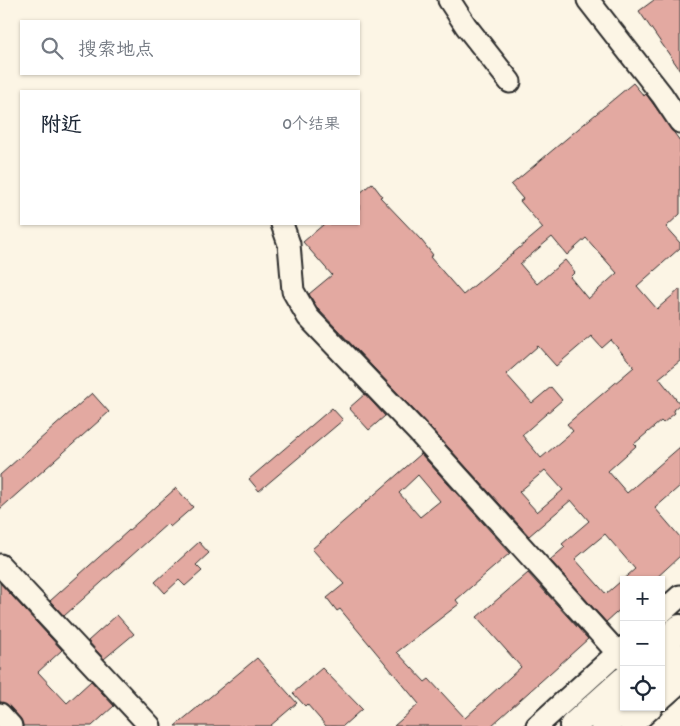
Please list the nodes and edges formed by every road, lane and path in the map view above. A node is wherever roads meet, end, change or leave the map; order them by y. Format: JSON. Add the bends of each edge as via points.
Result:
{"nodes":[{"id":1,"x":449,"y":0,"type":"edge"},
{"id":2,"x":588,"y":0,"type":"edge"},
{"id":3,"x":510,"y":82,"type":"dead end"},
{"id":4,"x":680,"y":122,"type":"edge"},
{"id":5,"x":282,"y":225,"type":"edge"},
{"id":6,"x":0,"y":565,"type":"edge"},
{"id":7,"x":680,"y":596,"type":"edge"},
{"id":8,"x":665,"y":609,"type":"edge"},
{"id":9,"x":680,"y":628,"type":"edge"},
{"id":10,"x":665,"y":642,"type":"edge"},
{"id":11,"x":620,"y":652,"type":"edge"},
{"id":12,"x":620,"y":656,"type":"edge"},
{"id":13,"x":680,"y":657,"type":"edge"},
{"id":14,"x":665,"y":670,"type":"edge"},
{"id":15,"x":680,"y":682,"type":"edge"},
{"id":16,"x":620,"y":684,"type":"edge"},
{"id":17,"x":665,"y":695,"type":"edge"},
{"id":18,"x":621,"y":711,"type":"edge"},
{"id":19,"x":648,"y":711,"type":"edge"},
{"id":20,"x":0,"y":714,"type":"edge"},
{"id":21,"x":143,"y":724,"type":"edge"},
{"id":22,"x":11,"y":726,"type":"edge"},
{"id":23,"x":537,"y":726,"type":"edge"},
{"id":24,"x":573,"y":726,"type":"edge"},
{"id":25,"x":604,"y":726,"type":"edge"},
{"id":26,"x":631,"y":726,"type":"edge"}],
"edges":[{"from":1,"to":3,"type":"street"},
{"from":2,"to":4,"type":"street"},
{"from":5,"to":11,"type":"street","via":[[290,244],[293,291],[308,317]]},
{"from":6,"to":21,"type":"street"},
{"from":7,"to":8,"type":"street"},
{"from":9,"to":10,"type":"main road"},
{"from":12,"to":23,"type":"street"},
{"from":13,"to":14,"type":"main road"},
{"from":15,"to":17,"type":"street"},
{"from":16,"to":24,"type":"main road"},
{"from":18,"to":25,"type":"main road"},
{"from":19,"to":26,"type":"street"},
{"from":20,"to":22,"type":"street"}]}
